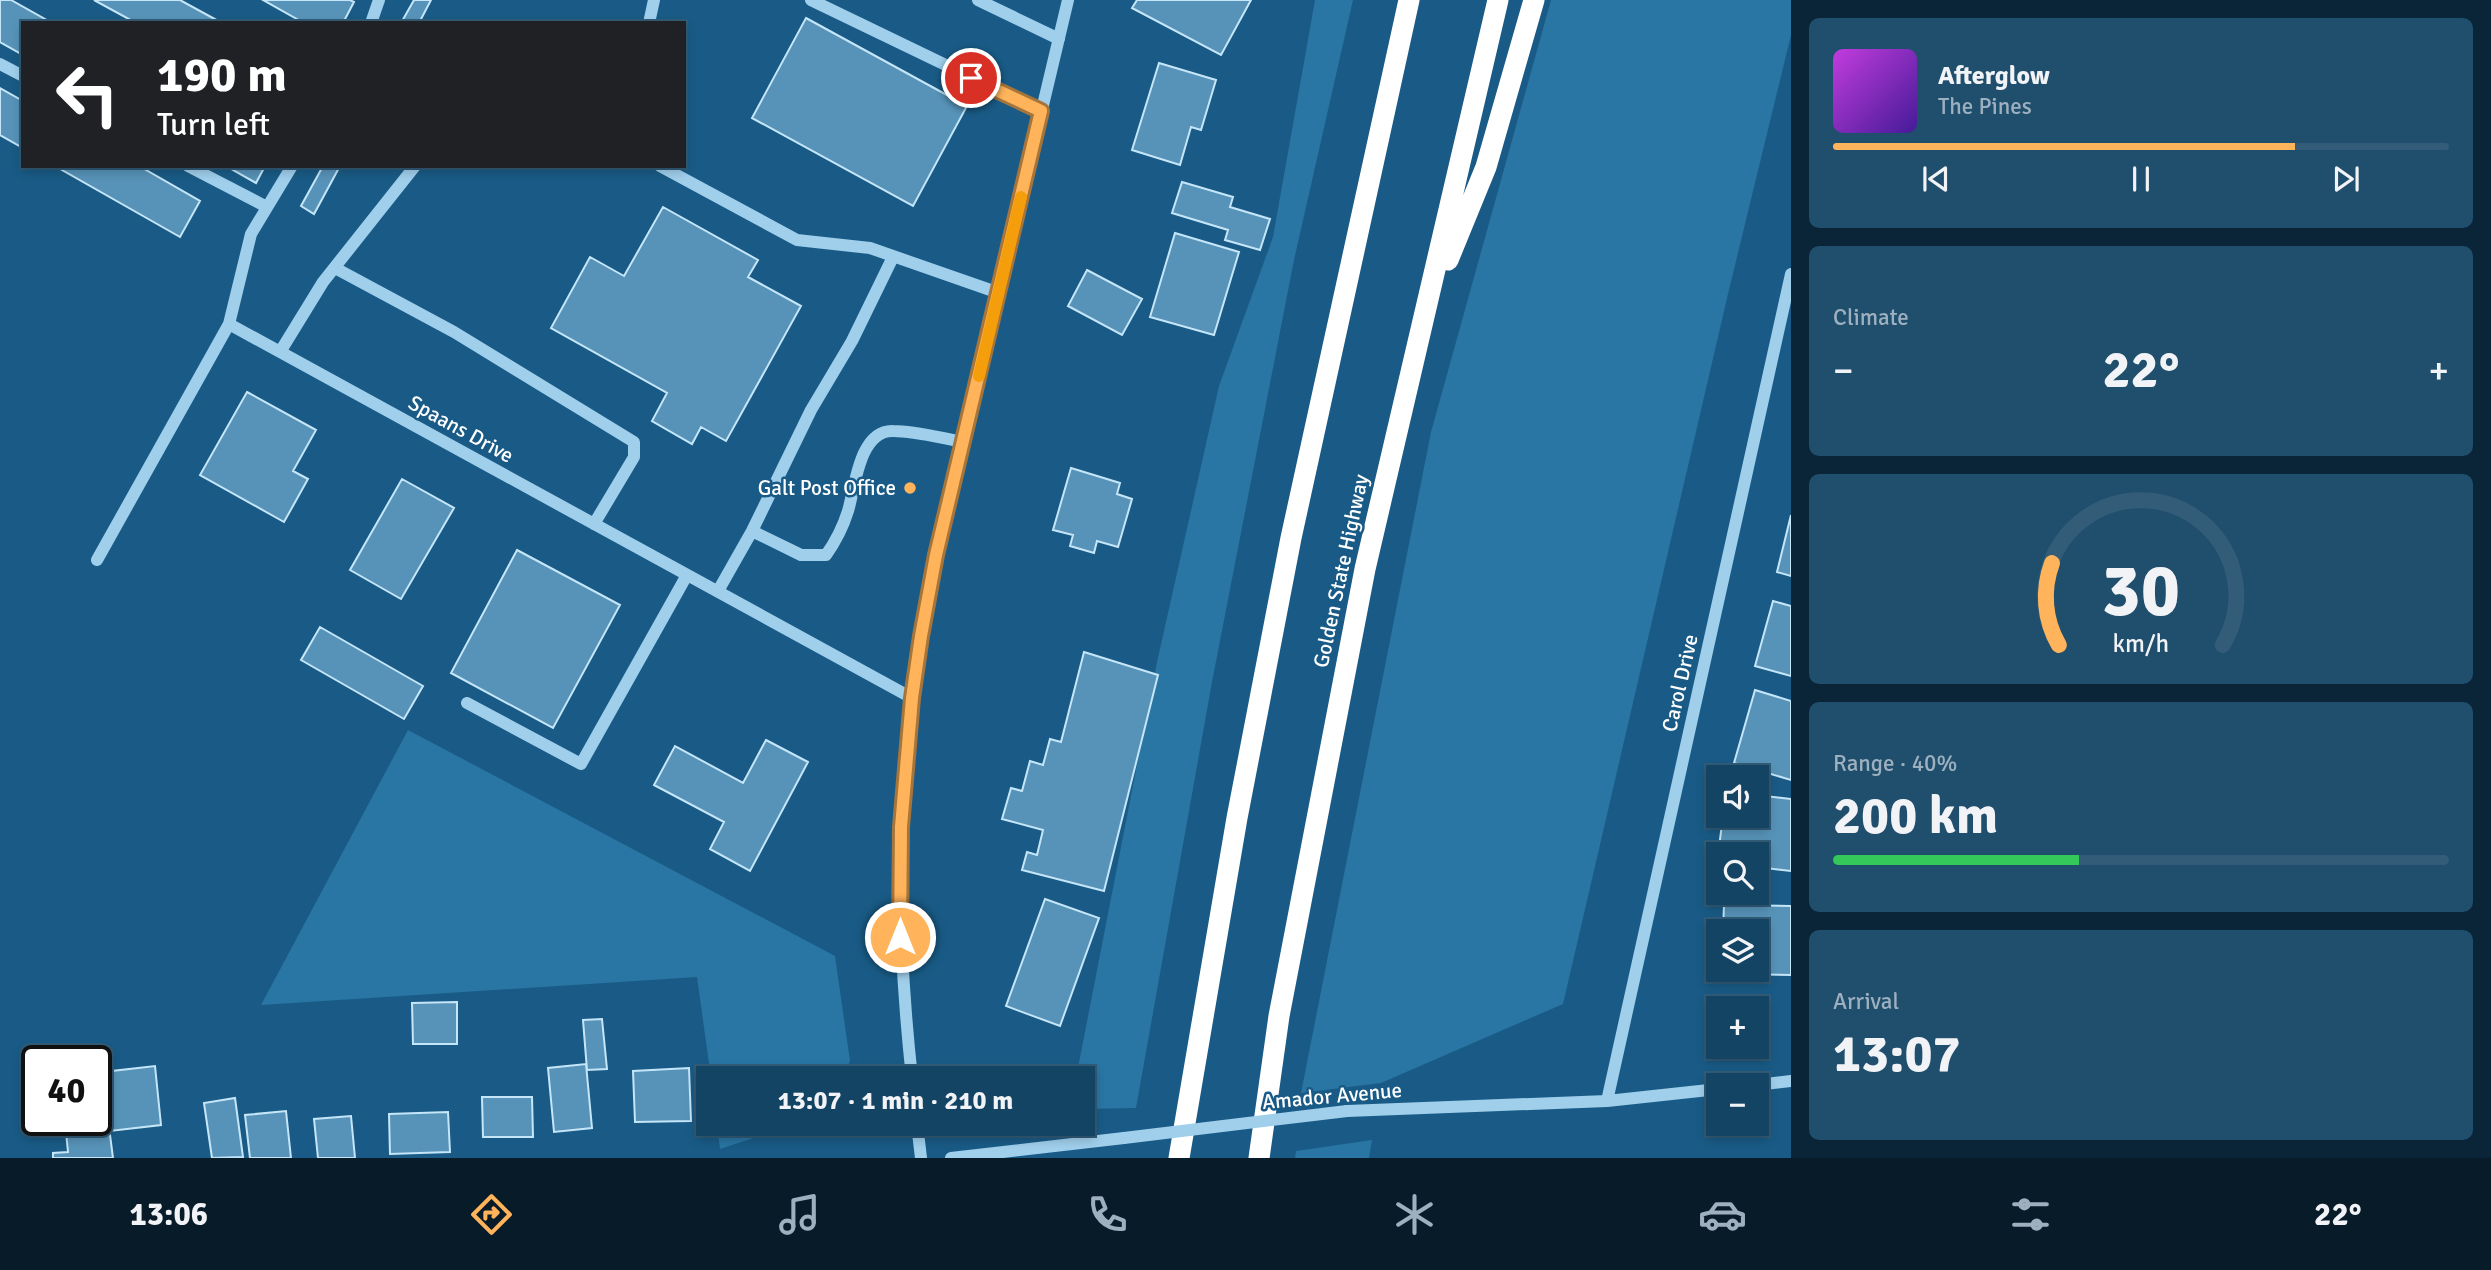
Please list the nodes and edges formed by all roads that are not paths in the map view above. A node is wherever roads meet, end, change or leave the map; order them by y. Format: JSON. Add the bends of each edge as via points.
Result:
{"nodes":[{"id":1,"x":379,"y":0,"type":"edge"},
{"id":2,"x":654,"y":0,"type":"edge"},
{"id":3,"x":811,"y":0,"type":"edge"},
{"id":4,"x":978,"y":0,"type":"edge"},
{"id":5,"x":1068,"y":0,"type":"edge"},
{"id":6,"x":1403,"y":0,"type":"edge"},
{"id":7,"x":1409,"y":0,"type":"edge"},
{"id":8,"x":1498,"y":0,"type":"edge"},
{"id":9,"x":1534,"y":0,"type":"edge"},
{"id":10,"x":372,"y":21,"type":"edge"},
{"id":11,"x":649,"y":21,"type":"edge"},
{"id":12,"x":1059,"y":39,"type":"junction"},
{"id":13,"x":1396,"y":55,"type":"junction"},
{"id":14,"x":0,"y":64,"type":"edge"},
{"id":15,"x":21,"y":75,"type":"edge"},
{"id":16,"x":1041,"y":111,"type":"junction"},
{"id":17,"x":192,"y":168,"type":"edge"},
{"id":18,"x":291,"y":168,"type":"edge"},
{"id":19,"x":413,"y":168,"type":"edge"},
{"id":20,"x":664,"y":168,"type":"edge"},
{"id":21,"x":267,"y":207,"type":"junction"},
{"id":22,"x":893,"y":257,"type":"junction"},
{"id":23,"x":335,"y":268,"type":"junction"},
{"id":24,"x":1791,"y":274,"type":"edge"},
{"id":25,"x":999,"y":293,"type":"junction"},
{"id":26,"x":1427,"y":311,"type":"junction"},
{"id":27,"x":229,"y":324,"type":"junction"},
{"id":28,"x":1785,"y":329,"type":"edge"},
{"id":29,"x":280,"y":352,"type":"junction"},
{"id":30,"x":963,"y":442,"type":"junction"},
{"id":31,"x":594,"y":524,"type":"junction"},
{"id":32,"x":752,"y":531,"type":"junction"},
{"id":33,"x":97,"y":560,"type":"dead end"},
{"id":34,"x":687,"y":575,"type":"junction"},
{"id":35,"x":718,"y":591,"type":"junction"},
{"id":36,"x":912,"y":698,"type":"junction"},
{"id":37,"x":467,"y":703,"type":"dead end"},
{"id":38,"x":911,"y":1066,"type":"edge"},
{"id":39,"x":1791,"y":1082,"type":"edge"},
{"id":40,"x":1769,"y":1084,"type":"edge"},
{"id":41,"x":1706,"y":1090,"type":"edge"},
{"id":42,"x":1607,"y":1101,"type":"junction"},
{"id":43,"x":918,"y":1136,"type":"edge"},
{"id":44,"x":921,"y":1158,"type":"edge"},
{"id":45,"x":951,"y":1158,"type":"edge"},
{"id":46,"x":1179,"y":1158,"type":"edge"},
{"id":47,"x":1259,"y":1158,"type":"edge"}],
"edges":[{"from":1,"to":10,"type":"street"},
{"from":2,"to":11,"type":"street"},
{"from":3,"to":16,"type":"street"},
{"from":4,"to":12,"type":"street"},
{"from":5,"to":12,"type":"street"},
{"from":6,"to":13,"type":"highway"},
{"from":7,"to":13,"type":"highway"},
{"from":8,"to":26,"type":"highway","name":"Golden State Highway"},
{"from":9,"to":26,"type":"highway","via":[[1486,167]]},
{"from":12,"to":16,"type":"street"},
{"from":13,"to":46,"type":"highway","via":[[1286,564]]},
{"from":14,"to":15,"type":"street"},
{"from":16,"to":25,"type":"street"},
{"from":17,"to":21,"type":"street"},
{"from":18,"to":21,"type":"street"},
{"from":19,"to":23,"type":"street"},
{"from":20,"to":22,"type":"street","via":[[797,240],[870,248]]},
{"from":21,"to":27,"type":"street","via":[[251,234]]},
{"from":22,"to":25,"type":"street"},
{"from":22,"to":32,"type":"street"},
{"from":23,"to":29,"type":"street"},
{"from":23,"to":31,"type":"street","via":[[454,332],[634,442],[634,457]]},
{"from":24,"to":28,"type":"street","name":"Carol Drive"},
{"from":25,"to":30,"type":"street"},
{"from":26,"to":47,"type":"highway","name":"Golden State Highway","via":[[1368,556],[1334,727],[1279,1016]]},
{"from":27,"to":29,"type":"street","name":"Spaans Drive"},
{"from":27,"to":33,"type":"street"},
{"from":28,"to":42,"type":"street","name":"Carol Drive"},
{"from":29,"to":31,"type":"street","name":"Spaans Drive"},
{"from":30,"to":32,"type":"street","via":[[890,430],[873,439],[858,466],[840,531],[826,555],[801,555]]},
{"from":30,"to":36,"type":"street","via":[[936,555]]},
{"from":31,"to":34,"type":"street","name":"Spaans Drive"},
{"from":32,"to":35,"type":"street"},
{"from":34,"to":35,"type":"street","name":"Spaans Drive"},
{"from":34,"to":37,"type":"street","via":[[582,764]]},
{"from":35,"to":36,"type":"street","name":"Spaans Drive"},
{"from":36,"to":38,"type":"street","via":[[901,827],[900,937]]},
{"from":39,"to":40,"type":"street"},
{"from":41,"to":42,"type":"street","name":"Amador Avenue"},
{"from":42,"to":45,"type":"street","name":"Amador Avenue","bridge":true,"via":[[1347,1111]]},
{"from":43,"to":44,"type":"street"}]}
